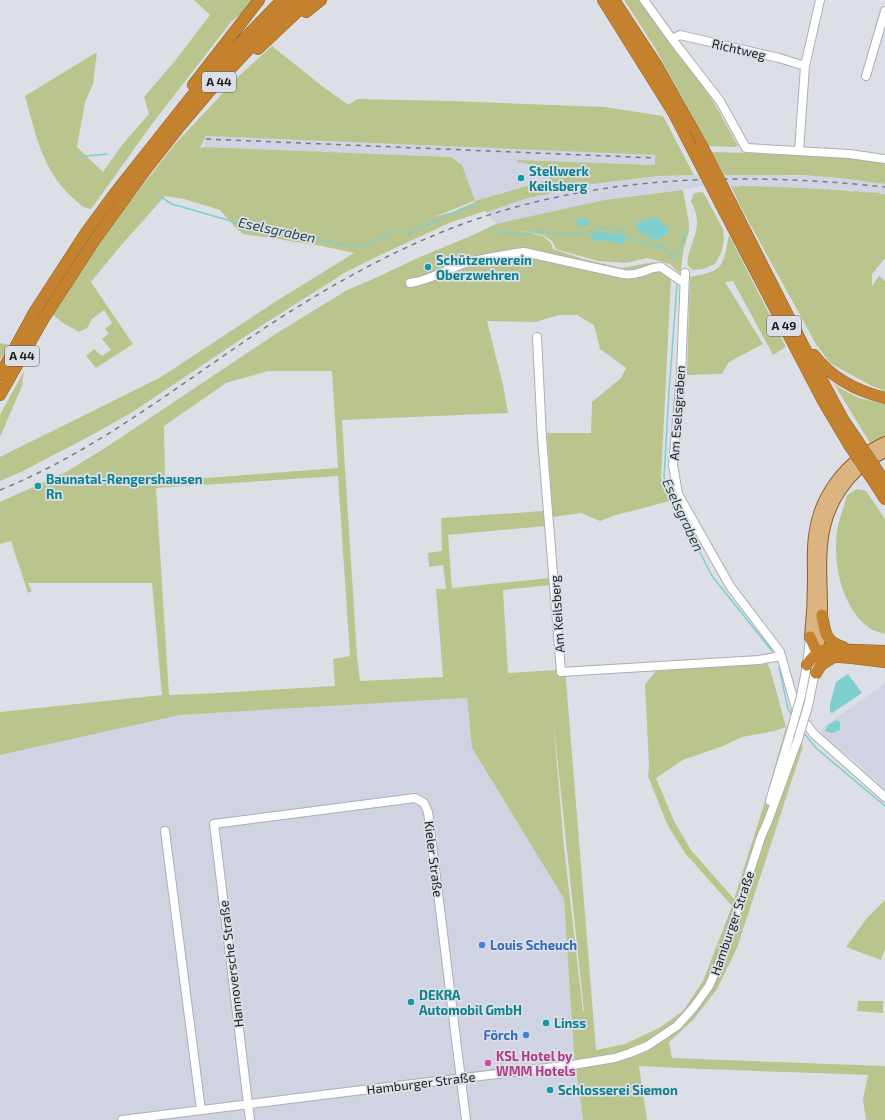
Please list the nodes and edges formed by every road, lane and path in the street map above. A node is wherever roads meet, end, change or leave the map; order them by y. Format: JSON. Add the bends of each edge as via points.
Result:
{"nodes":[{"id":1,"x":259,"y":0,"type":"edge"},
{"id":2,"x":267,"y":0,"type":"edge"},
{"id":3,"x":282,"y":0,"type":"edge"},
{"id":4,"x":296,"y":0,"type":"edge"},
{"id":5,"x":310,"y":0,"type":"edge"},
{"id":6,"x":321,"y":0,"type":"edge"},
{"id":7,"x":603,"y":0,"type":"edge"},
{"id":8,"x":614,"y":0,"type":"edge"},
{"id":9,"x":644,"y":0,"type":"edge"},
{"id":10,"x":820,"y":0,"type":"edge"},
{"id":11,"x":885,"y":11,"type":"edge"},
{"id":12,"x":672,"y":39,"type":"junction"},
{"id":13,"x":268,"y":40,"type":"junction"},
{"id":14,"x":228,"y":41,"type":"junction"},
{"id":15,"x":805,"y":66,"type":"junction"},
{"id":16,"x":866,"y":76,"type":"dead end"},
{"id":17,"x":689,"y":132,"type":"junction"},
{"id":18,"x":799,"y":151,"type":"junction"},
{"id":19,"x":885,"y":158,"type":"edge"},
{"id":20,"x":142,"y":165,"type":"junction"},
{"id":21,"x":727,"y":205,"type":"junction"},
{"id":22,"x":685,"y":273,"type":"dead end"},
{"id":23,"x":410,"y":283,"type":"dead end"},
{"id":24,"x":684,"y":283,"type":"junction"},
{"id":25,"x":796,"y":330,"type":"junction"},
{"id":26,"x":536,"y":337,"type":"dead end"},
{"id":27,"x":0,"y":375,"type":"edge"},
{"id":28,"x":0,"y":395,"type":"edge"},
{"id":29,"x":885,"y":398,"type":"edge"},
{"id":30,"x":885,"y":442,"type":"edge"},
{"id":31,"x":853,"y":443,"type":"junction"},
{"id":32,"x":885,"y":452,"type":"edge"},
{"id":33,"x":878,"y":478,"type":"edge"},
{"id":34,"x":885,"y":499,"type":"edge"},
{"id":35,"x":822,"y":615,"type":"junction"},
{"id":36,"x":810,"y":637,"type":"junction"},
{"id":37,"x":852,"y":650,"type":"junction"},
{"id":38,"x":885,"y":651,"type":"edge"},
{"id":39,"x":818,"y":652,"type":"junction"},
{"id":40,"x":781,"y":656,"type":"junction"},
{"id":41,"x":834,"y":657,"type":"junction"},
{"id":42,"x":885,"y":662,"type":"edge"},
{"id":43,"x":807,"y":665,"type":"junction"},
{"id":44,"x":816,"y":673,"type":"junction"},
{"id":45,"x":885,"y":797,"type":"edge"},
{"id":46,"x":214,"y":824,"type":"joint"},
{"id":47,"x":165,"y":831,"type":"dead end"},
{"id":48,"x":761,"y":837,"type":"junction"},
{"id":49,"x":461,"y":1078,"type":"junction"},
{"id":50,"x":248,"y":1105,"type":"junction"},
{"id":51,"x":201,"y":1110,"type":"junction"},
{"id":52,"x":122,"y":1120,"type":"edge"},
{"id":53,"x":250,"y":1120,"type":"edge"},
{"id":54,"x":466,"y":1120,"type":"edge"}],
"edges":[{"from":1,"to":14,"type":"highway"},
{"from":2,"to":14,"type":"highway"},
{"from":3,"to":20,"type":"highway","number":"A 44","via":[[191,97]]},
{"from":4,"to":20,"type":"highway","number":"A 44"},
{"from":5,"to":13,"type":"highway"},
{"from":6,"to":13,"type":"highway"},
{"from":7,"to":17,"type":"highway","number":"A 49","via":[[673,112]]},
{"from":8,"to":17,"type":"highway","number":"A 49","via":[[656,64]]},
{"from":9,"to":12,"type":"street"},
{"from":10,"to":15,"type":"street"},
{"from":11,"to":16,"type":"street"},
{"from":12,"to":15,"type":"street","name":"Richtweg","via":[[680,35]]},
{"from":12,"to":18,"type":"street","via":[[720,101],[746,148]]},
{"from":13,"to":20,"type":"highway","via":[[162,153]]},
{"from":14,"to":20,"type":"highway","via":[[165,120]]},
{"from":15,"to":18,"type":"street"},
{"from":17,"to":21,"type":"highway","number":"A 49","bridge":true},
{"from":18,"to":19,"type":"street"},
{"from":20,"to":27,"type":"highway","number":"A 44","via":[[115,193],[87,231],[40,304]]},
{"from":20,"to":28,"type":"highway","number":"A 44","via":[[48,311]]},
{"from":21,"to":25,"type":"highway","number":"A 49"},
{"from":21,"to":31,"type":"highway","number":"A 49","via":[[823,401]]},
{"from":22,"to":24,"type":"street","name":"Am Eselsgraben"},
{"from":23,"to":24,"type":"street","via":[[421,282],[460,265],[524,252],[623,274],[640,273],[661,267]]},
{"from":24,"to":40,"type":"street","name":"Am Eselsgraben","via":[[681,376],[673,465],[678,494],[730,586],[778,648]]},
{"from":25,"to":29,"type":"highway","via":[[819,361],[837,377],[858,390]]},
{"from":25,"to":31,"type":"highway","number":"A 49","via":[[844,420]]},
{"from":26,"to":40,"type":"street","name":"Am Keilsberg","via":[[542,445],[561,672],[758,660]]},
{"from":30,"to":36,"type":"main road","via":[[865,453],[846,469],[820,509],[813,545]]},
{"from":31,"to":33,"type":"highway","number":"A 49","bridge":true},
{"from":32,"to":35,"type":"main road","via":[[852,475],[828,513],[822,546]]},
{"from":33,"to":34,"type":"highway","number":"A 49"},
{"from":35,"to":37,"type":"highway","via":[[829,640]]},
{"from":35,"to":39,"type":"main road"},
{"from":36,"to":39,"type":"highway"},
{"from":36,"to":43,"type":"street"},
{"from":37,"to":38,"type":"highway"},
{"from":37,"to":39,"type":"highway","via":[[826,649]]},
{"from":39,"to":41,"type":"highway"},
{"from":39,"to":43,"type":"highway"},
{"from":39,"to":44,"type":"street","name":"Hamburger Straße"},
{"from":40,"to":45,"type":"street","name":"Am Eselsgraben","via":[[797,712],[814,734]]},
{"from":41,"to":42,"type":"highway"},
{"from":41,"to":44,"type":"highway","via":[[821,665]]},
{"from":43,"to":48,"type":"street","bridge":true,"via":[[801,696]]},
{"from":44,"to":48,"type":"street","name":"Hamburger Straße","bridge":true,"via":[[798,738]]},
{"from":46,"to":49,"type":"street","name":"Kieler Straße","via":[[415,798],[424,802],[428,812]]},
{"from":46,"to":50,"type":"street","name":"Hannoversche Straße"},
{"from":47,"to":51,"type":"street"},
{"from":48,"to":49,"type":"street","name":"Hamburger Straße","via":[[714,976],[702,997],[677,1026],[647,1046],[614,1058]]},
{"from":49,"to":50,"type":"street","name":"Hamburger Straße"},
{"from":49,"to":54,"type":"street"},
{"from":50,"to":51,"type":"street","name":"Hamburger Straße"},
{"from":50,"to":53,"type":"street","name":"Hannoversche Straße"},
{"from":51,"to":52,"type":"street","name":"Hamburger Straße"}]}
